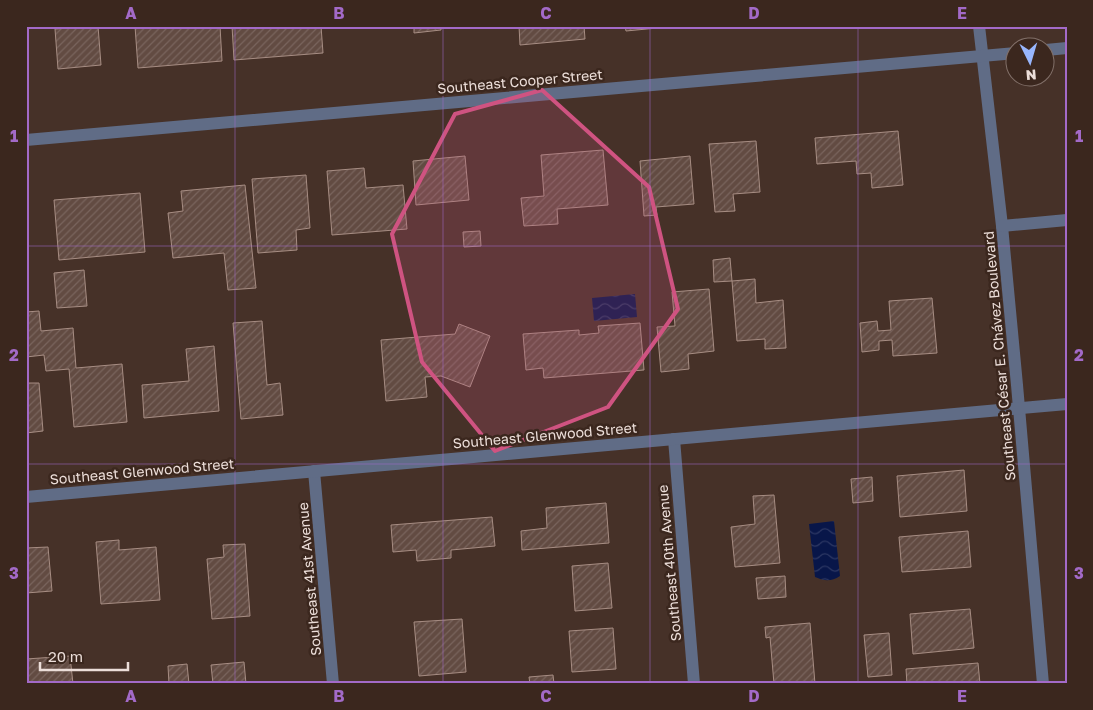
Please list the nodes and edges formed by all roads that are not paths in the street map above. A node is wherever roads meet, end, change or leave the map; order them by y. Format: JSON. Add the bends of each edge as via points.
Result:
{"nodes":[{"id":1,"x":979,"y":26,"type":"edge"},
{"id":2,"x":1006,"y":54,"type":"edge"},
{"id":3,"x":982,"y":56,"type":"junction"},
{"id":4,"x":26,"y":140,"type":"edge"},
{"id":5,"x":1067,"y":220,"type":"edge"},
{"id":6,"x":1002,"y":226,"type":"junction"},
{"id":7,"x":1067,"y":404,"type":"edge"},
{"id":8,"x":1019,"y":408,"type":"junction"},
{"id":9,"x":674,"y":439,"type":"junction"},
{"id":10,"x":314,"y":471,"type":"junction"},
{"id":11,"x":26,"y":497,"type":"edge"},
{"id":12,"x":333,"y":684,"type":"edge"},
{"id":13,"x":694,"y":684,"type":"edge"},
{"id":14,"x":1043,"y":684,"type":"edge"}],
"edges":[{"from":1,"to":3,"type":"street","name":"Southeast César E. Chávez Boulevard"},
{"from":2,"to":3,"type":"street","name":"Southeast Cooper Street"},
{"from":3,"to":4,"type":"street","name":"Southeast Cooper Street"},
{"from":3,"to":6,"type":"street","name":"Southeast César E. Chávez Boulevard"},
{"from":5,"to":6,"type":"street"},
{"from":6,"to":8,"type":"street","name":"Southeast César E. Chávez Boulevard"},
{"from":7,"to":8,"type":"street","name":"Southeast Glenwood Street"},
{"from":8,"to":9,"type":"street","name":"Southeast Glenwood Street"},
{"from":8,"to":14,"type":"street","name":"Southeast César E. Chávez Boulevard"},
{"from":9,"to":10,"type":"street","name":"Southeast Glenwood Street"},
{"from":9,"to":13,"type":"street","name":"Southeast 40th Avenue"},
{"from":10,"to":11,"type":"street","name":"Southeast Glenwood Street"},
{"from":10,"to":12,"type":"street","name":"Southeast 41st Avenue"}]}
